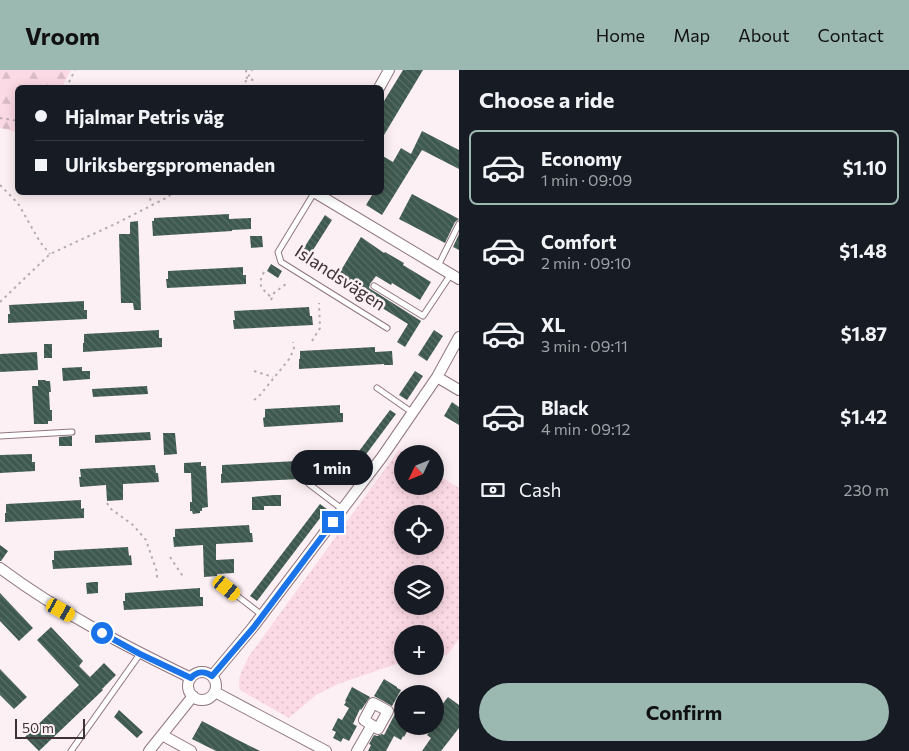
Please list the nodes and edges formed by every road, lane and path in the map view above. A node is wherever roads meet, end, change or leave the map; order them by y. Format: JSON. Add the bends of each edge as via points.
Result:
{"nodes":[{"id":1,"x":74,"y":70,"type":"edge"},
{"id":2,"x":246,"y":70,"type":"edge"},
{"id":3,"x":252,"y":70,"type":"edge"},
{"id":4,"x":389,"y":70,"type":"edge"},
{"id":5,"x":247,"y":79,"type":"junction"},
{"id":6,"x":254,"y":80,"type":"dead end"},
{"id":7,"x":67,"y":85,"type":"edge"},
{"id":8,"x":244,"y":85,"type":"edge"},
{"id":9,"x":380,"y":85,"type":"edge"},
{"id":10,"x":0,"y":118,"type":"edge"},
{"id":11,"x":15,"y":120,"type":"edge"},
{"id":12,"x":0,"y":185,"type":"edge"},
{"id":13,"x":149,"y":195,"type":"edge"},
{"id":14,"x":170,"y":195,"type":"edge"},
{"id":15,"x":313,"y":195,"type":"edge"},
{"id":16,"x":317,"y":195,"type":"edge"},
{"id":17,"x":152,"y":205,"type":"junction"},
{"id":18,"x":459,"y":224,"type":"edge"},
{"id":19,"x":50,"y":254,"type":"junction"},
{"id":20,"x":438,"y":266,"type":"junction"},
{"id":21,"x":264,"y":272,"type":"dead end"},
{"id":22,"x":455,"y":277,"type":"edge"},
{"id":23,"x":286,"y":284,"type":"dead end"},
{"id":24,"x":374,"y":286,"type":"dead end"},
{"id":25,"x":0,"y":302,"type":"edge"},
{"id":26,"x":319,"y":302,"type":"dead end"},
{"id":27,"x":387,"y":328,"type":"dead end"},
{"id":28,"x":459,"y":337,"type":"edge"},
{"id":29,"x":312,"y":340,"type":"dead end"},
{"id":30,"x":293,"y":342,"type":"dead end"},
{"id":31,"x":254,"y":371,"type":"dead end"},
{"id":32,"x":274,"y":377,"type":"junction"},
{"id":33,"x":437,"y":377,"type":"junction"},
{"id":34,"x":378,"y":388,"type":"dead end"},
{"id":35,"x":459,"y":390,"type":"edge"},
{"id":36,"x":254,"y":400,"type":"dead end"},
{"id":37,"x":413,"y":413,"type":"junction"},
{"id":38,"x":72,"y":432,"type":"dead end"},
{"id":39,"x":0,"y":436,"type":"edge"},
{"id":40,"x":309,"y":484,"type":"dead end"},
{"id":41,"x":107,"y":503,"type":"dead end"},
{"id":42,"x":343,"y":510,"type":"junction"},
{"id":43,"x":170,"y":556,"type":"dead end"},
{"id":44,"x":0,"y":568,"type":"edge"},
{"id":45,"x":184,"y":578,"type":"dead end"},
{"id":46,"x":157,"y":580,"type":"dead end"},
{"id":47,"x":227,"y":588,"type":"dead end"},
{"id":48,"x":262,"y":616,"type":"junction"},
{"id":49,"x":140,"y":654,"type":"junction"},
{"id":50,"x":212,"y":676,"type":"junction"},
{"id":51,"x":191,"y":678,"type":"junction"},
{"id":52,"x":215,"y":692,"type":"junction"},
{"id":53,"x":193,"y":696,"type":"junction"},
{"id":54,"x":372,"y":725,"type":"dead end"},
{"id":55,"x":162,"y":736,"type":"junction"},
{"id":56,"x":71,"y":751,"type":"edge"},
{"id":57,"x":149,"y":751,"type":"edge"},
{"id":58,"x":191,"y":751,"type":"edge"},
{"id":59,"x":326,"y":751,"type":"edge"},
{"id":60,"x":358,"y":751,"type":"edge"}],
"edges":[{"from":1,"to":7,"type":"path"},
{"from":2,"to":5,"type":"path"},
{"from":3,"to":5,"type":"path"},
{"from":4,"to":9,"type":"street"},
{"from":5,"to":6,"type":"path"},
{"from":5,"to":8,"type":"path"},
{"from":10,"to":11,"type":"path"},
{"from":12,"to":19,"type":"path","via":[[19,205]]},
{"from":13,"to":17,"type":"path"},
{"from":14,"to":17,"type":"path"},
{"from":15,"to":27,"type":"lane","name":"Islandsvägen","via":[[278,252],[281,262]]},
{"from":16,"to":20,"type":"street","name":"Islandsvägen"},
{"from":17,"to":19,"type":"path"},
{"from":18,"to":20,"type":"lane"},
{"from":19,"to":25,"type":"path"},
{"from":20,"to":22,"type":"street","name":"Islandsvägen"},
{"from":21,"to":23,"type":"path","via":[[260,285],[271,299],[274,292]]},
{"from":22,"to":24,"type":"lane","via":[[424,316]]},
{"from":26,"to":29,"type":"path","via":[[320,328]]},
{"from":28,"to":33,"type":"street"},
{"from":30,"to":32,"type":"path","via":[[290,358]]},
{"from":31,"to":32,"type":"path"},
{"from":32,"to":36,"type":"path"},
{"from":33,"to":35,"type":"street"},
{"from":33,"to":37,"type":"street"},
{"from":34,"to":37,"type":"lane"},
{"from":37,"to":42,"type":"street"},
{"from":38,"to":39,"type":"lane"},
{"from":40,"to":42,"type":"lane"},
{"from":41,"to":46,"type":"path","via":[[146,540]]},
{"from":42,"to":48,"type":"street"},
{"from":43,"to":45,"type":"path"},
{"from":44,"to":49,"type":"street","via":[[61,610]]},
{"from":47,"to":48,"type":"lane"},
{"from":48,"to":50,"type":"street"},
{"from":49,"to":51,"type":"street"},
{"from":49,"to":56,"type":"lane"},
{"from":50,"to":51,"type":"street","via":[[201,672]]},
{"from":50,"to":52,"type":"street"},
{"from":51,"to":53,"type":"street","via":[[189,686]]},
{"from":52,"to":53,"type":"street","via":[[205,699]]},
{"from":52,"to":59,"type":"street"},
{"from":53,"to":55,"type":"street"},
{"from":54,"to":60,"type":"street"},
{"from":55,"to":57,"type":"street"},
{"from":55,"to":58,"type":"street"}]}
